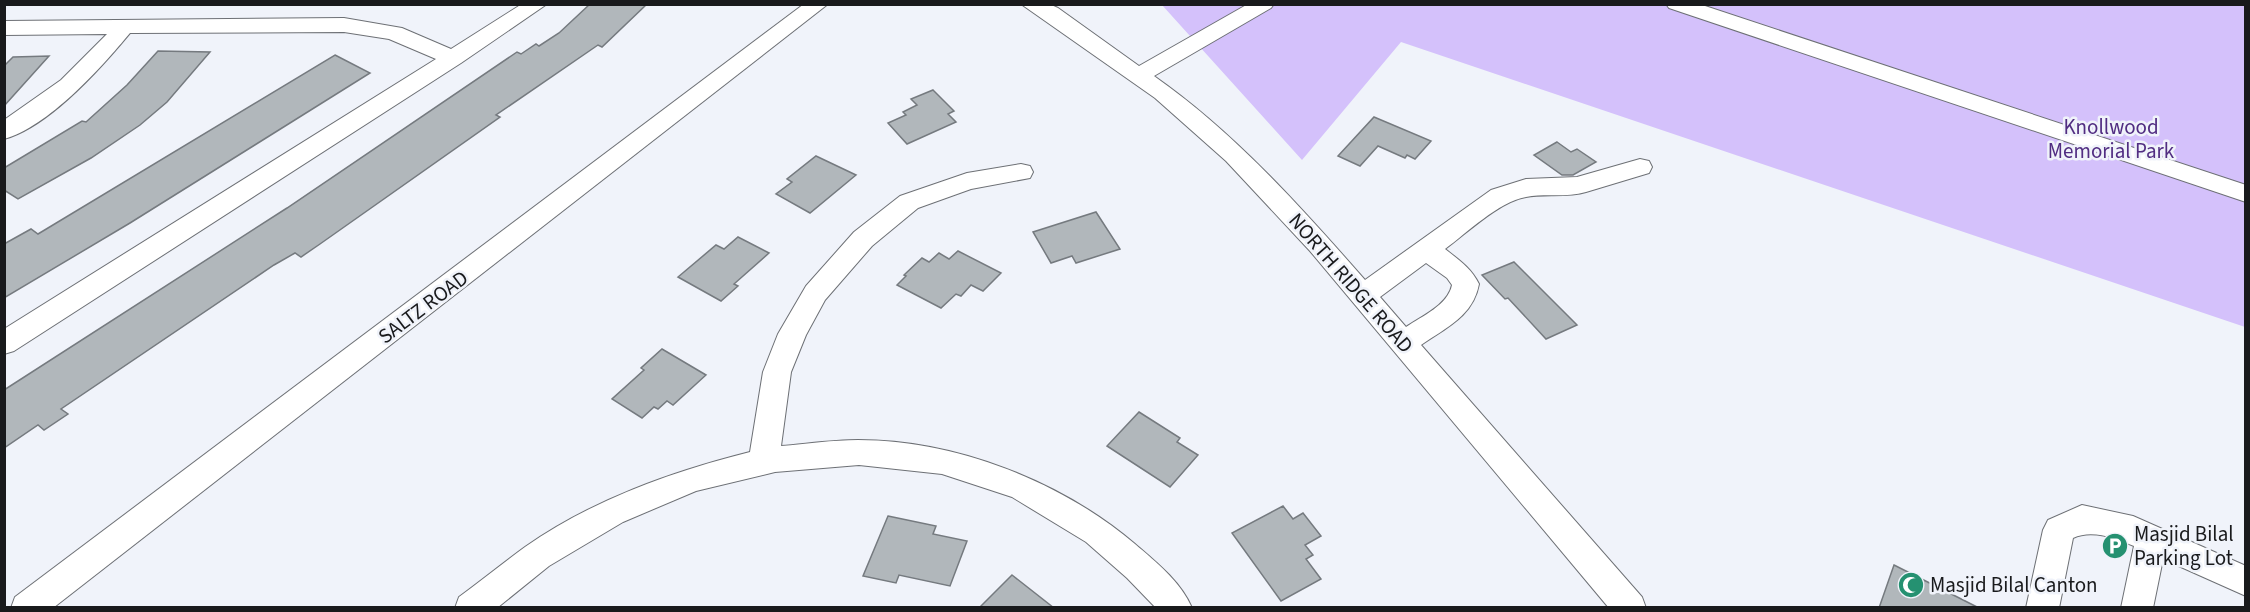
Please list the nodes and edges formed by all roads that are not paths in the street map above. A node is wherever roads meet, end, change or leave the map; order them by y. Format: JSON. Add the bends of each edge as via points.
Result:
{"nodes":[{"id":1,"x":537,"y":4,"type":"edge"},
{"id":2,"x":818,"y":4,"type":"edge"},
{"id":3,"x":1031,"y":4,"type":"edge"},
{"id":4,"x":1264,"y":4,"type":"edge"},
{"id":5,"x":1676,"y":4,"type":"edge"},
{"id":6,"x":124,"y":27,"type":"junction"},
{"id":7,"x":4,"y":28,"type":"edge"},
{"id":8,"x":453,"y":58,"type":"junction"},
{"id":9,"x":1138,"y":76,"type":"junction"},
{"id":10,"x":4,"y":131,"type":"edge"},
{"id":11,"x":1640,"y":167,"type":"dead end"},
{"id":12,"x":1021,"y":172,"type":"dead end"},
{"id":13,"x":2246,"y":194,"type":"edge"},
{"id":14,"x":1427,"y":250,"type":"junction"},
{"id":15,"x":1362,"y":296,"type":"junction"},
{"id":16,"x":4,"y":343,"type":"edge"},
{"id":17,"x":1403,"y":343,"type":"junction"},
{"id":18,"x":764,"y":459,"type":"junction"},
{"id":19,"x":2151,"y":539,"type":"junction"},
{"id":20,"x":2246,"y":582,"type":"edge"},
{"id":21,"x":27,"y":608,"type":"edge"},
{"id":22,"x":471,"y":608,"type":"edge"},
{"id":23,"x":1176,"y":608,"type":"edge"},
{"id":24,"x":1630,"y":608,"type":"edge"},
{"id":25,"x":2042,"y":608,"type":"edge"},
{"id":26,"x":2137,"y":608,"type":"edge"}],
"edges":[{"from":1,"to":8,"type":"street"},
{"from":2,"to":21,"type":"street","name":"SALTZ ROAD"},
{"from":3,"to":9,"type":"street","name":"NORTH RIDGE ROAD","via":[[1050,13]]},
{"from":4,"to":9,"type":"street"},
{"from":5,"to":13,"type":"street"},
{"from":6,"to":7,"type":"street"},
{"from":6,"to":8,"type":"street","via":[[344,25],[394,33]]},
{"from":6,"to":10,"type":"street","via":[[83,74],[51,102]]},
{"from":8,"to":16,"type":"street"},
{"from":9,"to":15,"type":"street","name":"NORTH RIDGE ROAD","via":[[1235,154]]},
{"from":11,"to":14,"type":"street","via":[[1577,186],[1526,188],[1500,196]]},
{"from":12,"to":18,"type":"street","via":[[967,181],[909,202],[863,239],[815,293],[792,334],[777,372]]},
{"from":14,"to":15,"type":"street"},
{"from":14,"to":17,"type":"street","via":[[1456,271],[1466,284],[1463,298]]},
{"from":15,"to":17,"type":"street","name":"NORTH RIDGE ROAD"},
{"from":17,"to":24,"type":"street","name":"NORTH RIDGE ROAD"},
{"from":18,"to":22,"type":"street","via":[[680,482],[604,517],[527,562]]},
{"from":18,"to":23,"type":"street","via":[[891,454],[997,477],[1076,517],[1136,565]]},
{"from":19,"to":20,"type":"street"},
{"from":19,"to":25,"type":"street","via":[[2122,526],[2082,519],[2059,530]]},
{"from":19,"to":26,"type":"street"}]}
